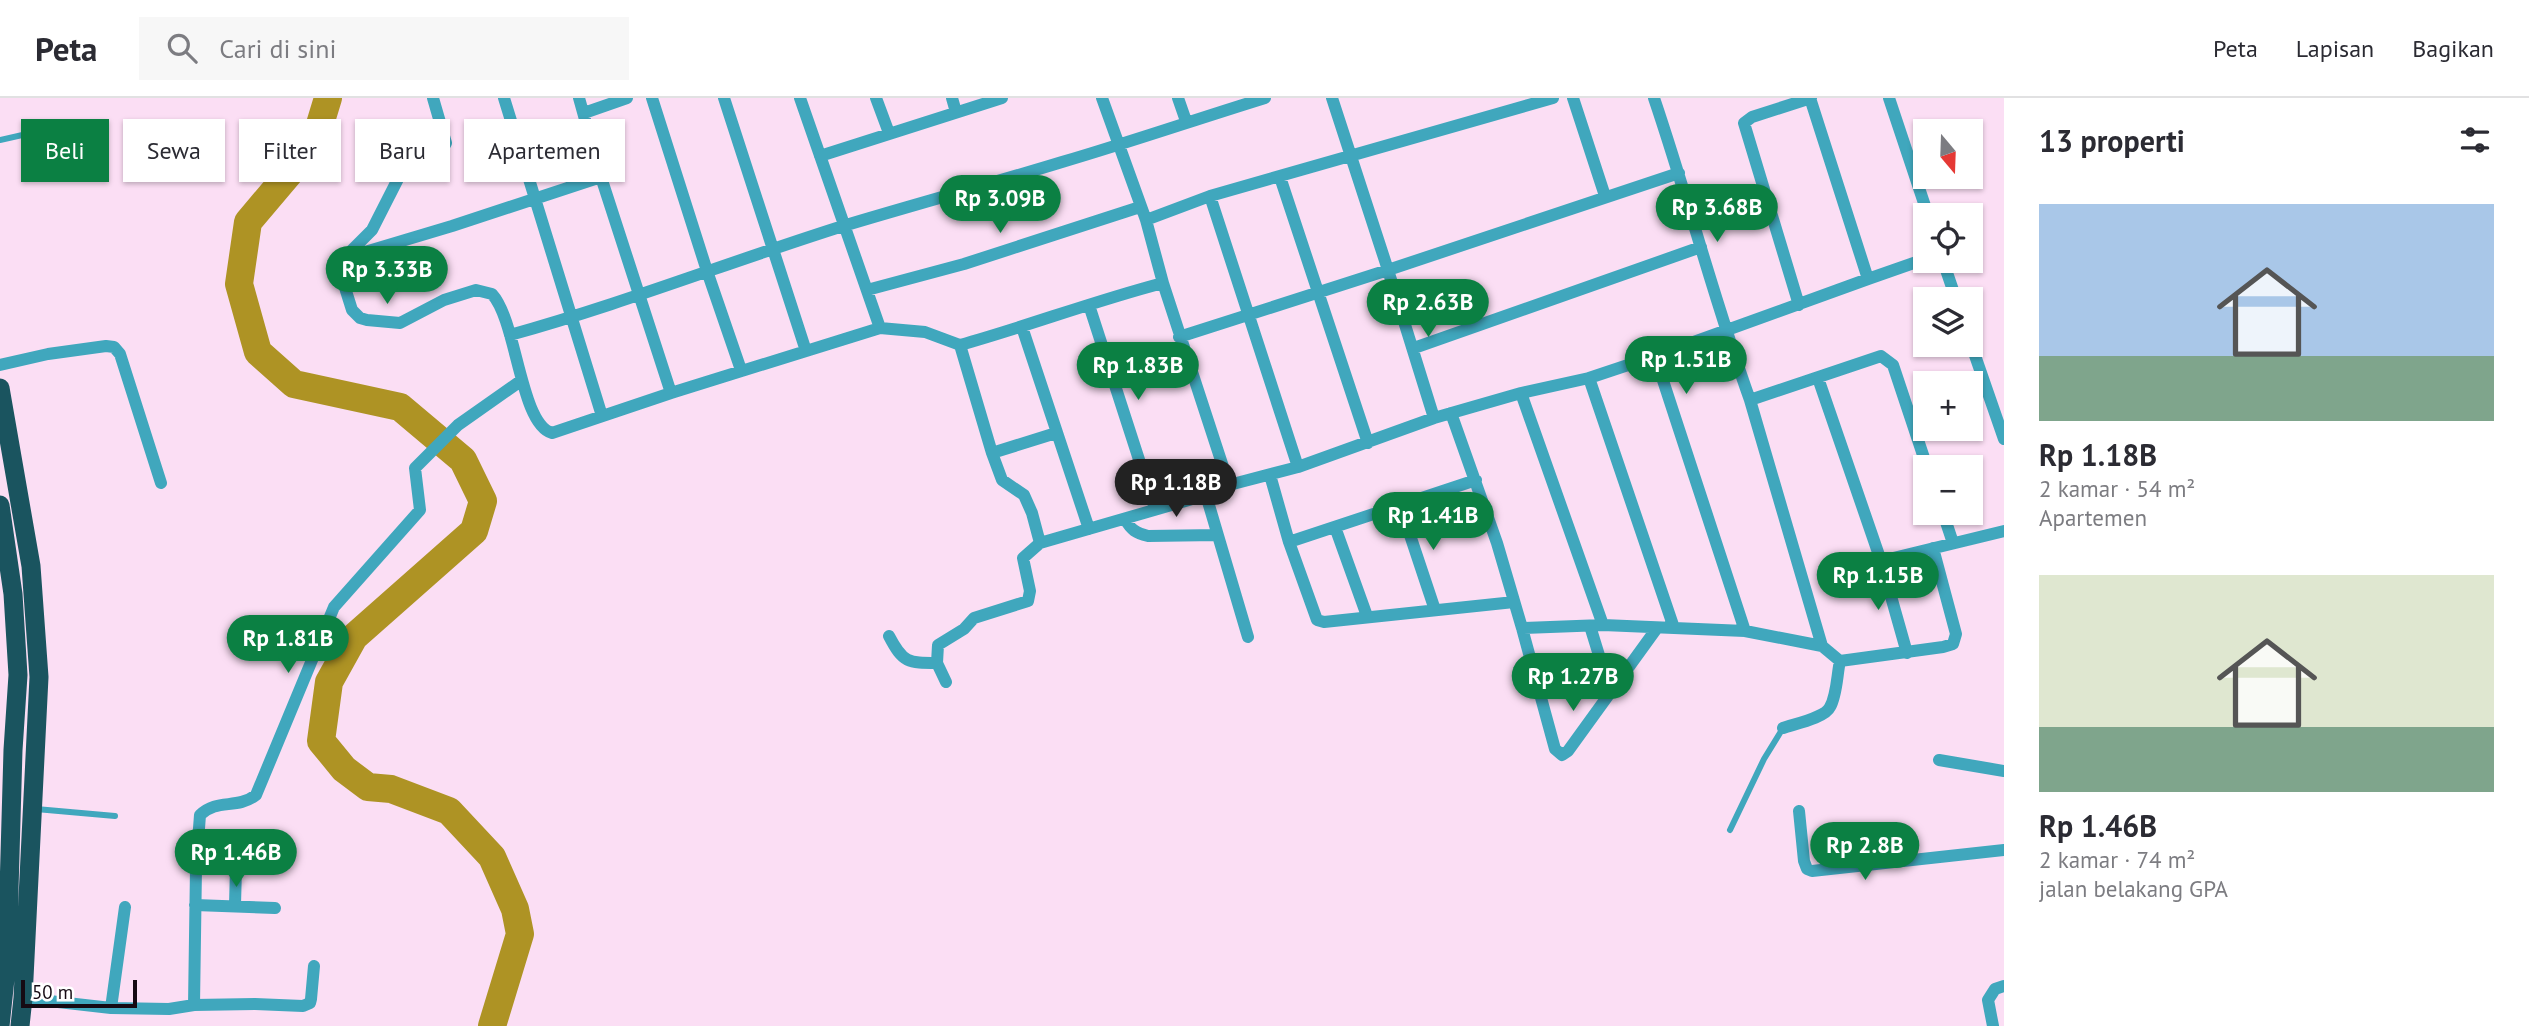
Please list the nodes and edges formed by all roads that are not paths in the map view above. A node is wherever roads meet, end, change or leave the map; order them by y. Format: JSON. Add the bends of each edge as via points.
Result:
{"nodes":[{"id":1,"x":433,"y":98,"type":"edge"},
{"id":2,"x":504,"y":98,"type":"edge"},
{"id":3,"x":579,"y":98,"type":"edge"},
{"id":4,"x":627,"y":98,"type":"edge"},
{"id":5,"x":652,"y":98,"type":"edge"},
{"id":6,"x":724,"y":98,"type":"edge"},
{"id":7,"x":800,"y":98,"type":"edge"},
{"id":8,"x":876,"y":98,"type":"edge"},
{"id":9,"x":952,"y":98,"type":"edge"},
{"id":10,"x":1002,"y":98,"type":"edge"},
{"id":11,"x":1102,"y":98,"type":"edge"},
{"id":12,"x":1178,"y":98,"type":"edge"},
{"id":13,"x":1332,"y":98,"type":"edge"},
{"id":14,"x":1553,"y":98,"type":"edge"},
{"id":15,"x":1573,"y":98,"type":"edge"},
{"id":16,"x":1654,"y":98,"type":"edge"},
{"id":17,"x":1811,"y":98,"type":"edge"},
{"id":18,"x":1889,"y":98,"type":"edge"},
{"id":19,"x":1260,"y":99,"type":"edge"},
{"id":20,"x":956,"y":112,"type":"junction"},
{"id":21,"x":584,"y":113,"type":"junction"},
{"id":22,"x":586,"y":119,"type":"edge"},
{"id":23,"x":1186,"y":121,"type":"junction"},
{"id":24,"x":889,"y":133,"type":"junction"},
{"id":25,"x":21,"y":135,"type":"edge"},
{"id":26,"x":0,"y":140,"type":"edge"},
{"id":27,"x":1117,"y":145,"type":"junction"},
{"id":28,"x":1351,"y":155,"type":"junction"},
{"id":29,"x":820,"y":156,"type":"junction"},
{"id":30,"x":1679,"y":173,"type":"junction"},
{"id":31,"x":1280,"y":177,"type":"junction"},
{"id":32,"x":586,"y":182,"type":"edge"},
{"id":33,"x":603,"y":182,"type":"edge"},
{"id":34,"x":1210,"y":196,"type":"junction"},
{"id":35,"x":1605,"y":197,"type":"junction"},
{"id":36,"x":536,"y":199,"type":"junction"},
{"id":37,"x":1924,"y":203,"type":"edge"},
{"id":38,"x":1140,"y":207,"type":"junction"},
{"id":39,"x":1146,"y":220,"type":"junction"},
{"id":40,"x":843,"y":226,"type":"junction"},
{"id":41,"x":1701,"y":247,"type":"junction"},
{"id":42,"x":774,"y":249,"type":"junction"},
{"id":43,"x":344,"y":258,"type":"junction"},
{"id":44,"x":1913,"y":263,"type":"edge"},
{"id":45,"x":1388,"y":270,"type":"junction"},
{"id":46,"x":707,"y":271,"type":"junction"},
{"id":47,"x":1868,"y":279,"type":"junction"},
{"id":48,"x":1163,"y":283,"type":"junction"},
{"id":49,"x":867,"y":290,"type":"junction"},
{"id":50,"x":1317,"y":293,"type":"junction"},
{"id":51,"x":637,"y":294,"type":"junction"},
{"id":52,"x":1089,"y":304,"type":"junction"},
{"id":53,"x":1799,"y":305,"type":"junction"},
{"id":54,"x":1249,"y":314,"type":"junction"},
{"id":55,"x":573,"y":318,"type":"junction"},
{"id":56,"x":1022,"y":327,"type":"junction"},
{"id":57,"x":880,"y":328,"type":"junction"},
{"id":58,"x":1725,"y":332,"type":"junction"},
{"id":59,"x":510,"y":335,"type":"junction"},
{"id":60,"x":1179,"y":337,"type":"junction"},
{"id":61,"x":960,"y":345,"type":"junction"},
{"id":62,"x":1414,"y":348,"type":"junction"},
{"id":63,"x":806,"y":351,"type":"junction"},
{"id":64,"x":1656,"y":356,"type":"junction"},
{"id":65,"x":1976,"y":357,"type":"edge"},
{"id":66,"x":0,"y":365,"type":"edge"},
{"id":67,"x":741,"y":370,"type":"junction"},
{"id":68,"x":1590,"y":378,"type":"junction"},
{"id":69,"x":1818,"y":378,"type":"junction"},
{"id":70,"x":522,"y":380,"type":"junction"},
{"id":71,"x":0,"y":388,"type":"edge"},
{"id":72,"x":671,"y":393,"type":"junction"},
{"id":73,"x":1521,"y":393,"type":"junction"},
{"id":74,"x":1749,"y":400,"type":"junction"},
{"id":75,"x":1451,"y":413,"type":"junction"},
{"id":76,"x":601,"y":416,"type":"junction"},
{"id":77,"x":1434,"y":418,"type":"junction"},
{"id":78,"x":1056,"y":433,"type":"junction"},
{"id":79,"x":2004,"y":439,"type":"edge"},
{"id":80,"x":1368,"y":443,"type":"junction"},
{"id":81,"x":992,"y":453,"type":"junction"},
{"id":82,"x":1923,"y":455,"type":"edge"},
{"id":83,"x":1298,"y":467,"type":"junction"},
{"id":84,"x":1270,"y":475,"type":"junction"},
{"id":85,"x":1476,"y":480,"type":"junction"},
{"id":86,"x":161,"y":483,"type":"dead end"},
{"id":87,"x":1229,"y":485,"type":"junction"},
{"id":88,"x":1206,"y":495,"type":"junction"},
{"id":89,"x":1400,"y":505,"type":"junction"},
{"id":90,"x":1155,"y":509,"type":"junction"},
{"id":91,"x":0,"y":511,"type":"edge"},
{"id":92,"x":1125,"y":519,"type":"junction"},
{"id":93,"x":1947,"y":525,"type":"edge"},
{"id":94,"x":1335,"y":527,"type":"junction"},
{"id":95,"x":1089,"y":528,"type":"junction"},
{"id":96,"x":2004,"y":531,"type":"edge"},
{"id":97,"x":1217,"y":535,"type":"junction"},
{"id":98,"x":1289,"y":542,"type":"junction"},
{"id":99,"x":1040,"y":543,"type":"junction"},
{"id":100,"x":1953,"y":543,"type":"junction"},
{"id":101,"x":1933,"y":548,"type":"junction"},
{"id":102,"x":1881,"y":561,"type":"junction"},
{"id":103,"x":1514,"y":602,"type":"junction"},
{"id":104,"x":1435,"y":610,"type":"junction"},
{"id":105,"x":1367,"y":615,"type":"junction"},
{"id":106,"x":1596,"y":625,"type":"junction"},
{"id":107,"x":1522,"y":628,"type":"junction"},
{"id":108,"x":1657,"y":628,"type":"junction"},
{"id":109,"x":1674,"y":628,"type":"junction"},
{"id":110,"x":1745,"y":631,"type":"junction"},
{"id":111,"x":889,"y":636,"type":"dead end"},
{"id":112,"x":1248,"y":637,"type":"dead end"},
{"id":113,"x":1822,"y":646,"type":"junction"},
{"id":114,"x":1907,"y":653,"type":"junction"},
{"id":115,"x":1840,"y":661,"type":"junction"},
{"id":116,"x":937,"y":663,"type":"junction"},
{"id":117,"x":946,"y":682,"type":"dead end"},
{"id":118,"x":1610,"y":691,"type":"junction"},
{"id":119,"x":1783,"y":728,"type":"joint"},
{"id":120,"x":1939,"y":760,"type":"dead end"},
{"id":121,"x":2004,"y":771,"type":"edge"},
{"id":122,"x":6,"y":792,"type":"edge"},
{"id":123,"x":34,"y":809,"type":"junction"},
{"id":124,"x":1799,"y":811,"type":"dead end"},
{"id":125,"x":115,"y":816,"type":"dead end"},
{"id":126,"x":1730,"y":830,"type":"dead end"},
{"id":127,"x":2004,"y":850,"type":"edge"},
{"id":128,"x":236,"y":868,"type":"dead end"},
{"id":129,"x":195,"y":905,"type":"junction"},
{"id":130,"x":235,"y":905,"type":"junction"},
{"id":131,"x":125,"y":907,"type":"dead end"},
{"id":132,"x":275,"y":908,"type":"dead end"},
{"id":133,"x":314,"y":966,"type":"dead end"},
{"id":134,"x":2004,"y":986,"type":"edge"},
{"id":135,"x":23,"y":998,"type":"junction"},
{"id":136,"x":194,"y":1005,"type":"junction"},
{"id":137,"x":111,"y":1008,"type":"junction"},
{"id":138,"x":0,"y":1026,"type":"edge"},
{"id":139,"x":20,"y":1026,"type":"edge"},
{"id":140,"x":1993,"y":1026,"type":"edge"}],
"edges":[{"from":1,"to":43,"type":"street","via":[[446,143],[442,150],[404,169],[372,230]]},
{"from":2,"to":36,"type":"street"},
{"from":3,"to":21,"type":"street"},
{"from":4,"to":21,"type":"street"},
{"from":5,"to":46,"type":"street"},
{"from":6,"to":42,"type":"street"},
{"from":7,"to":29,"type":"street"},
{"from":8,"to":24,"type":"street"},
{"from":9,"to":20,"type":"street"},
{"from":10,"to":20,"type":"street"},
{"from":11,"to":27,"type":"street"},
{"from":12,"to":23,"type":"street"},
{"from":13,"to":28,"type":"street"},
{"from":14,"to":28,"type":"street"},
{"from":15,"to":35,"type":"street"},
{"from":16,"to":30,"type":"street"},
{"from":17,"to":47,"type":"street"},
{"from":17,"to":53,"type":"street","via":[[1744,123]]},
{"from":18,"to":37,"type":"street"},
{"from":19,"to":23,"type":"street"},
{"from":20,"to":24,"type":"street"},
{"from":21,"to":22,"type":"street"},
{"from":23,"to":27,"type":"street"},
{"from":24,"to":29,"type":"street"},
{"from":25,"to":26,"type":"lane"},
{"from":27,"to":38,"type":"street"},
{"from":27,"to":40,"type":"street"},
{"from":28,"to":31,"type":"street"},
{"from":28,"to":45,"type":"street"},
{"from":29,"to":40,"type":"street"},
{"from":30,"to":35,"type":"street"},
{"from":30,"to":41,"type":"street"},
{"from":31,"to":34,"type":"street"},
{"from":31,"to":50,"type":"street"},
{"from":32,"to":36,"type":"street"},
{"from":33,"to":51,"type":"street"},
{"from":34,"to":39,"type":"street"},
{"from":34,"to":54,"type":"street"},
{"from":35,"to":45,"type":"street"},
{"from":36,"to":43,"type":"street"},
{"from":36,"to":55,"type":"street"},
{"from":38,"to":39,"type":"street"},
{"from":38,"to":49,"type":"street"},
{"from":39,"to":48,"type":"street"},
{"from":40,"to":42,"type":"street"},
{"from":40,"to":49,"type":"street"},
{"from":41,"to":58,"type":"street"},
{"from":41,"to":62,"type":"street"},
{"from":42,"to":46,"type":"street"},
{"from":42,"to":63,"type":"street"},
{"from":43,"to":59,"type":"street","via":[[341,275],[352,310],[360,318],[401,323],[444,300],[476,290],[492,294],[498,301]]},
{"from":44,"to":47,"type":"street"},
{"from":45,"to":50,"type":"street"},
{"from":45,"to":62,"type":"street"},
{"from":46,"to":51,"type":"street"},
{"from":46,"to":67,"type":"street"},
{"from":47,"to":53,"type":"street"},
{"from":48,"to":52,"type":"street"},
{"from":48,"to":60,"type":"street"},
{"from":49,"to":57,"type":"street"},
{"from":50,"to":54,"type":"street"},
{"from":50,"to":80,"type":"street"},
{"from":51,"to":55,"type":"street"},
{"from":51,"to":72,"type":"street"},
{"from":52,"to":56,"type":"street"},
{"from":52,"to":90,"type":"street"},
{"from":53,"to":58,"type":"street"},
{"from":54,"to":60,"type":"street"},
{"from":54,"to":83,"type":"street"},
{"from":55,"to":59,"type":"street"},
{"from":55,"to":76,"type":"street"},
{"from":56,"to":61,"type":"street"},
{"from":56,"to":78,"type":"street"},
{"from":57,"to":61,"type":"street","via":[[925,332]]},
{"from":57,"to":63,"type":"street"},
{"from":58,"to":64,"type":"street"},
{"from":58,"to":74,"type":"street"},
{"from":59,"to":70,"type":"street"},
{"from":60,"to":87,"type":"street"},
{"from":61,"to":81,"type":"street"},
{"from":62,"to":77,"type":"street"},
{"from":63,"to":67,"type":"street"},
{"from":64,"to":68,"type":"street"},
{"from":64,"to":110,"type":"street"},
{"from":65,"to":79,"type":"street"},
{"from":66,"to":86,"type":"street","via":[[106,345],[114,348],[120,354]]},
{"from":67,"to":72,"type":"street"},
{"from":68,"to":73,"type":"street"},
{"from":68,"to":109,"type":"street"},
{"from":69,"to":74,"type":"street"},
{"from":69,"to":82,"type":"street","via":[[1881,356],[1888,360]]},
{"from":69,"to":102,"type":"street"},
{"from":70,"to":76,"type":"street","via":[[545,431],[552,433]]},
{"from":70,"to":129,"type":"street","via":[[458,425],[415,468],[420,510],[334,607],[256,795],[232,806],[217,804],[200,815]]},
{"from":71,"to":123,"type":"highway","via":[[36,618],[39,677]]},
{"from":72,"to":76,"type":"street"},
{"from":73,"to":75,"type":"street"},
{"from":73,"to":106,"type":"street"},
{"from":74,"to":113,"type":"street"},
{"from":75,"to":77,"type":"street"},
{"from":75,"to":85,"type":"street"},
{"from":77,"to":80,"type":"street"},
{"from":78,"to":81,"type":"street"},
{"from":78,"to":95,"type":"street"},
{"from":80,"to":83,"type":"street"},
{"from":81,"to":99,"type":"street","via":[[1002,480],[1030,505]]},
{"from":83,"to":84,"type":"street"},
{"from":84,"to":87,"type":"street"},
{"from":84,"to":98,"type":"street"},
{"from":85,"to":89,"type":"street"},
{"from":85,"to":103,"type":"street"},
{"from":87,"to":88,"type":"street"},
{"from":88,"to":90,"type":"street"},
{"from":88,"to":97,"type":"street"},
{"from":89,"to":94,"type":"street"},
{"from":89,"to":104,"type":"street"},
{"from":90,"to":92,"type":"street"},
{"from":91,"to":122,"type":"highway","via":[[13,594],[18,675]]},
{"from":92,"to":95,"type":"street"},
{"from":92,"to":97,"type":"street","via":[[1138,534],[1148,536]]},
{"from":93,"to":100,"type":"street"},
{"from":94,"to":98,"type":"street"},
{"from":94,"to":105,"type":"street"},
{"from":95,"to":99,"type":"street"},
{"from":96,"to":100,"type":"street"},
{"from":97,"to":112,"type":"street"},
{"from":98,"to":105,"type":"street","via":[[1317,620]]},
{"from":99,"to":116,"type":"street","via":[[1023,558],[1028,601],[974,618],[938,645]]},
{"from":100,"to":101,"type":"street"},
{"from":101,"to":102,"type":"street"},
{"from":101,"to":114,"type":"street","via":[[1955,635],[1953,644]]},
{"from":102,"to":114,"type":"street"},
{"from":103,"to":104,"type":"street"},
{"from":103,"to":107,"type":"street"},
{"from":104,"to":105,"type":"street"},
{"from":106,"to":107,"type":"street"},
{"from":106,"to":108,"type":"street"},
{"from":106,"to":118,"type":"street"},
{"from":107,"to":118,"type":"street","via":[[1560,754],[1568,751]]},
{"from":108,"to":109,"type":"street"},
{"from":108,"to":118,"type":"street"},
{"from":109,"to":110,"type":"street"},
{"from":110,"to":113,"type":"street"},
{"from":111,"to":116,"type":"street","via":[[899,656],[912,663]]},
{"from":113,"to":115,"type":"street"},
{"from":114,"to":115,"type":"street"},
{"from":115,"to":119,"type":"street","via":[[1826,712]]},
{"from":116,"to":117,"type":"street"},
{"from":119,"to":126,"type":"lane"},
{"from":120,"to":121,"type":"street"},
{"from":122,"to":138,"type":"highway","via":[[8,960]]},
{"from":123,"to":125,"type":"lane"},
{"from":123,"to":135,"type":"highway"},
{"from":124,"to":127,"type":"street","via":[[1804,861],[1812,871]]},
{"from":128,"to":130,"type":"street"},
{"from":129,"to":130,"type":"street"},
{"from":129,"to":136,"type":"street"},
{"from":130,"to":132,"type":"street"},
{"from":131,"to":137,"type":"street"},
{"from":133,"to":136,"type":"street","via":[[310,1003],[303,1006]]},
{"from":134,"to":140,"type":"street","via":[[1995,989],[1988,1000]]},
{"from":135,"to":137,"type":"street"},
{"from":135,"to":139,"type":"highway"},
{"from":136,"to":137,"type":"street"}]}
